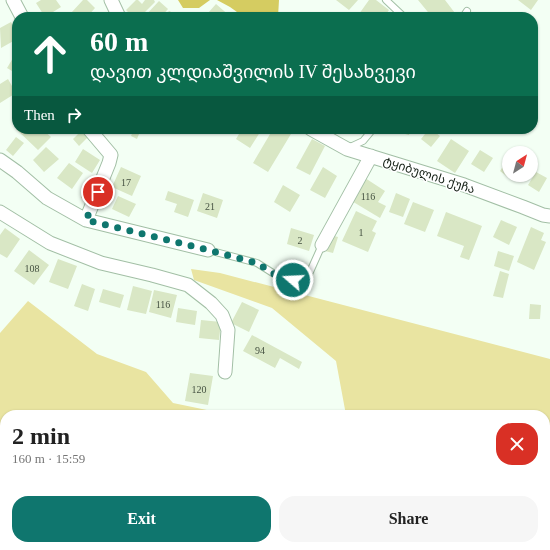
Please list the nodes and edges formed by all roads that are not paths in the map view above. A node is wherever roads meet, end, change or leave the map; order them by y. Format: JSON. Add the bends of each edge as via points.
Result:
{"nodes":[{"id":1,"x":13,"y":0,"type":"edge"},
{"id":2,"x":111,"y":0,"type":"edge"},
{"id":3,"x":386,"y":0,"type":"edge"},
{"id":4,"x":19,"y":12,"type":"edge"},
{"id":5,"x":117,"y":12,"type":"edge"},
{"id":6,"x":399,"y":12,"type":"edge"},
{"id":7,"x":93,"y":134,"type":"edge"},
{"id":8,"x":320,"y":134,"type":"edge"},
{"id":9,"x":369,"y":134,"type":"edge"},
{"id":10,"x":347,"y":149,"type":"junction"},
{"id":11,"x":371,"y":156,"type":"junction"},
{"id":12,"x":0,"y":160,"type":"edge"},
{"id":13,"x":0,"y":212,"type":"edge"},
{"id":14,"x":550,"y":216,"type":"edge"},
{"id":15,"x":86,"y":220,"type":"junction"},
{"id":16,"x":322,"y":245,"type":"joint"},
{"id":17,"x":208,"y":250,"type":"joint"},
{"id":18,"x":225,"y":372,"type":"dead end"}],
"edges":[{"from":1,"to":4,"type":"street"},
{"from":2,"to":5,"type":"street"},
{"from":3,"to":6,"type":"lane"},
{"from":7,"to":15,"type":"street","via":[[111,155]]},
{"from":8,"to":10,"type":"street","name":"ტყიბულის ქუჩა"},
{"from":9,"to":10,"type":"lane","via":[[363,141]]},
{"from":10,"to":11,"type":"street","name":"ტყიბულის ქუჩა"},
{"from":11,"to":14,"type":"street","name":"ტყიბულის ქუჩა","via":[[464,185]]},
{"from":11,"to":16,"type":"street"},
{"from":12,"to":15,"type":"street","via":[[47,198]]},
{"from":13,"to":18,"type":"street","via":[[50,243],[101,263],[188,285],[222,315],[228,330]]},
{"from":15,"to":17,"type":"street"},
{"from":16,"to":17,"type":"lane","via":[[305,279],[293,280],[276,275],[257,263]]}]}
